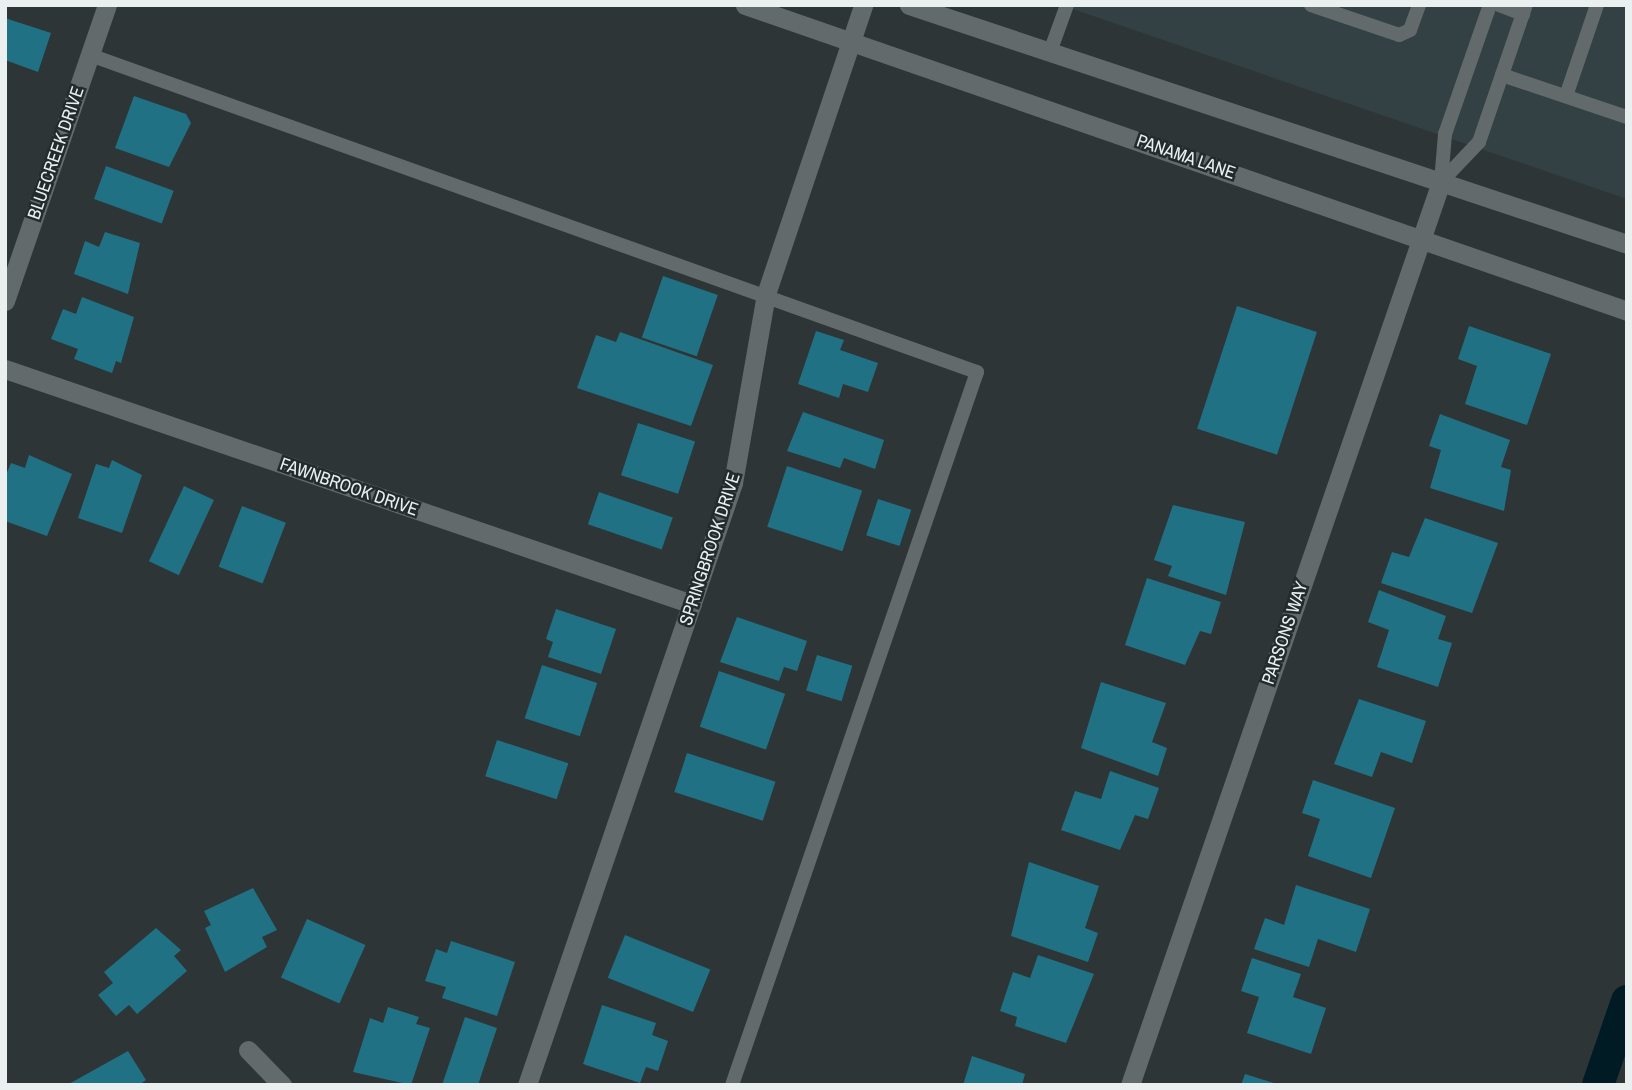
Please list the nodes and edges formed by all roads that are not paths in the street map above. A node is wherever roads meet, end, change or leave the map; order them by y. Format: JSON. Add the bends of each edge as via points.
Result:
{"nodes":[{"id":1,"x":107,"y":5,"type":"edge"},
{"id":2,"x":745,"y":5,"type":"edge"},
{"id":3,"x":863,"y":5,"type":"edge"},
{"id":4,"x":909,"y":5,"type":"edge"},
{"id":5,"x":1066,"y":5,"type":"edge"},
{"id":6,"x":1311,"y":5,"type":"edge"},
{"id":7,"x":1419,"y":5,"type":"edge"},
{"id":8,"x":1490,"y":5,"type":"edge"},
{"id":9,"x":1499,"y":5,"type":"edge"},
{"id":10,"x":1597,"y":5,"type":"edge"},
{"id":11,"x":1525,"y":9,"type":"edge"},
{"id":12,"x":851,"y":41,"type":"junction"},
{"id":13,"x":1050,"y":52,"type":"junction"},
{"id":14,"x":90,"y":55,"type":"junction"},
{"id":15,"x":1502,"y":75,"type":"junction"},
{"id":16,"x":1566,"y":96,"type":"junction"},
{"id":17,"x":1627,"y":117,"type":"edge"},
{"id":18,"x":1441,"y":182,"type":"junction"},
{"id":19,"x":1422,"y":237,"type":"junction"},
{"id":20,"x":1627,"y":244,"type":"edge"},
{"id":21,"x":766,"y":294,"type":"junction"},
{"id":22,"x":5,"y":301,"type":"edge"},
{"id":23,"x":1627,"y":311,"type":"edge"},
{"id":24,"x":5,"y":369,"type":"edge"},
{"id":25,"x":692,"y":604,"type":"junction"},
{"id":26,"x":247,"y":1049,"type":"dead end"},
{"id":27,"x":282,"y":1085,"type":"edge"},
{"id":28,"x":527,"y":1085,"type":"edge"},
{"id":29,"x":732,"y":1085,"type":"edge"},
{"id":30,"x":1129,"y":1085,"type":"edge"}],
"edges":[{"from":1,"to":14,"type":"street","name":"BLUECREEK DRIVE"},
{"from":2,"to":12,"type":"street","name":"PANAMA LANE"},
{"from":3,"to":12,"type":"street","name":"SPRINGBROOK DRIVE"},
{"from":4,"to":13,"type":"street"},
{"from":5,"to":13,"type":"lane"},
{"from":6,"to":7,"type":"lane","via":[[1399,36],[1410,30]]},
{"from":8,"to":18,"type":"lane","via":[[1445,134]]},
{"from":9,"to":11,"type":"lane"},
{"from":10,"to":16,"type":"lane"},
{"from":11,"to":15,"type":"lane"},
{"from":12,"to":19,"type":"street","name":"PANAMA LANE"},
{"from":12,"to":21,"type":"street","name":"SPRINGBROOK DRIVE"},
{"from":13,"to":18,"type":"street"},
{"from":14,"to":21,"type":"lane"},
{"from":14,"to":22,"type":"street","name":"BLUECREEK DRIVE"},
{"from":15,"to":16,"type":"lane"},
{"from":15,"to":18,"type":"lane","via":[[1479,142]]},
{"from":16,"to":17,"type":"lane"},
{"from":18,"to":19,"type":"street","name":"PARSONS WAY"},
{"from":18,"to":20,"type":"street"},
{"from":19,"to":23,"type":"street","name":"PANAMA LANE"},
{"from":19,"to":30,"type":"street","name":"PARSONS WAY"},
{"from":21,"to":25,"type":"street","name":"SPRINGBROOK DRIVE","via":[[733,483]]},
{"from":21,"to":29,"type":"lane","via":[[977,372]]},
{"from":24,"to":25,"type":"street","name":"FAWNBROOK DRIVE"},
{"from":25,"to":28,"type":"street","name":"SPRINGBROOK DRIVE"},
{"from":26,"to":27,"type":"street"}]}
